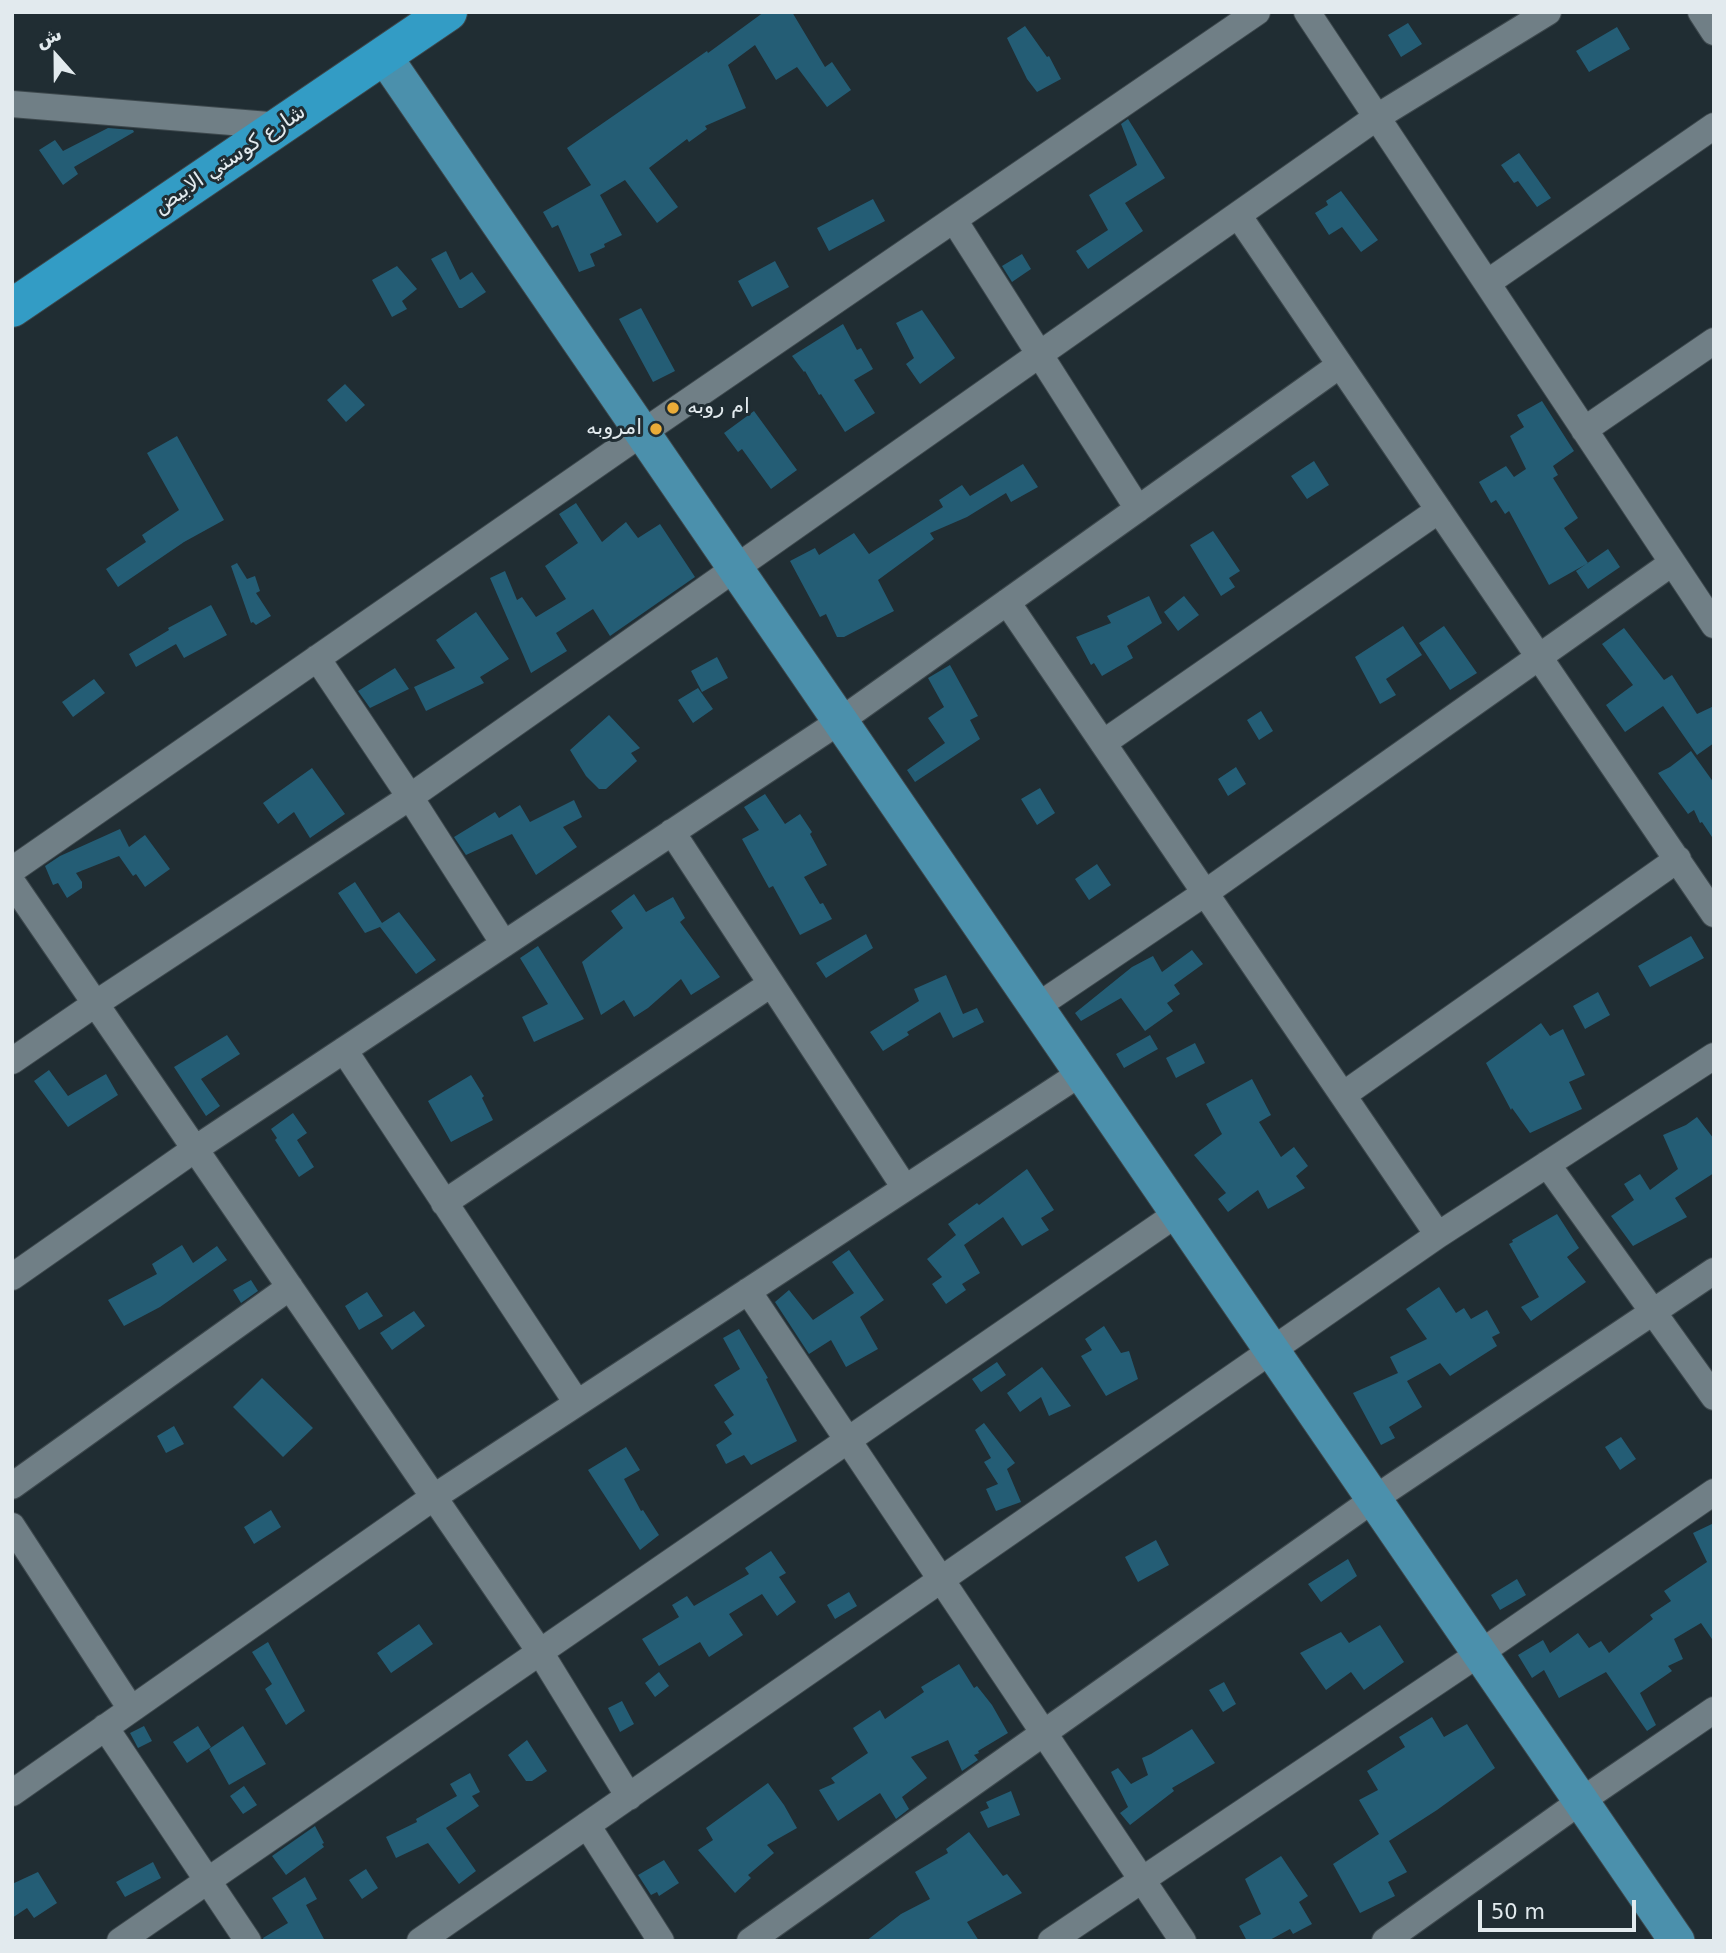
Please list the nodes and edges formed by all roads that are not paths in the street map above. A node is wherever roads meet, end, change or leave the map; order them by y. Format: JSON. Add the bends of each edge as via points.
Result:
{"nodes":[{"id":1,"x":448,"y":12,"type":"edge"},
{"id":2,"x":1257,"y":12,"type":"edge"},
{"id":3,"x":1307,"y":12,"type":"edge"},
{"id":4,"x":1548,"y":12,"type":"edge"},
{"id":5,"x":1701,"y":12,"type":"edge"},
{"id":6,"x":1714,"y":32,"type":"edge"},
{"id":7,"x":384,"y":56,"type":"junction"},
{"id":8,"x":12,"y":104,"type":"edge"},
{"id":9,"x":1377,"y":117,"type":"junction"},
{"id":10,"x":281,"y":125,"type":"junction"},
{"id":11,"x":1714,"y":126,"type":"edge"},
{"id":12,"x":1238,"y":215,"type":"junction"},
{"id":13,"x":954,"y":220,"type":"junction"},
{"id":14,"x":1487,"y":284,"type":"junction"},
{"id":15,"x":12,"y":308,"type":"edge"},
{"id":16,"x":1714,"y":341,"type":"edge"},
{"id":17,"x":1039,"y":354,"type":"junction"},
{"id":18,"x":1340,"y":365,"type":"junction"},
{"id":19,"x":1584,"y":430,"type":"junction"},
{"id":20,"x":642,"y":433,"type":"junction"},
{"id":21,"x":1138,"y":509,"type":"junction"},
{"id":22,"x":1439,"y":510,"type":"junction"},
{"id":23,"x":1672,"y":563,"type":"junction"},
{"id":24,"x":734,"y":567,"type":"junction"},
{"id":25,"x":1007,"y":602,"type":"junction"},
{"id":26,"x":1714,"y":625,"type":"edge"},
{"id":27,"x":1538,"y":656,"type":"junction"},
{"id":28,"x":317,"y":658,"type":"junction"},
{"id":29,"x":840,"y":721,"type":"junction"},
{"id":30,"x":1103,"y":743,"type":"junction"},
{"id":31,"x":410,"y":797,"type":"junction"},
{"id":32,"x":672,"y":832,"type":"junction"},
{"id":33,"x":1678,"y":859,"type":"junction"},
{"id":34,"x":12,"y":870,"type":"edge"},
{"id":35,"x":12,"y":882,"type":"edge"},
{"id":36,"x":1205,"y":893,"type":"junction"},
{"id":37,"x":1714,"y":914,"type":"edge"},
{"id":38,"x":504,"y":944,"type":"junction"},
{"id":39,"x":771,"y":984,"type":"junction"},
{"id":40,"x":96,"y":1004,"type":"junction"},
{"id":41,"x":1036,"y":1007,"type":"junction"},
{"id":42,"x":344,"y":1050,"type":"junction"},
{"id":43,"x":1714,"y":1056,"type":"edge"},
{"id":44,"x":12,"y":1061,"type":"edge"},
{"id":45,"x":1081,"y":1073,"type":"junction"},
{"id":46,"x":1343,"y":1095,"type":"junction"},
{"id":47,"x":195,"y":1149,"type":"junction"},
{"id":48,"x":1547,"y":1164,"type":"junction"},
{"id":49,"x":905,"y":1188,"type":"junction"},
{"id":50,"x":444,"y":1203,"type":"junction"},
{"id":51,"x":1178,"y":1213,"type":"junction"},
{"id":52,"x":1438,"y":1235,"type":"junction"},
{"id":53,"x":1714,"y":1270,"type":"edge"},
{"id":54,"x":12,"y":1277,"type":"edge"},
{"id":55,"x":290,"y":1287,"type":"junction"},
{"id":56,"x":748,"y":1291,"type":"junction"},
{"id":57,"x":1654,"y":1311,"type":"junction"},
{"id":58,"x":1273,"y":1351,"type":"junction"},
{"id":59,"x":1714,"y":1397,"type":"edge"},
{"id":60,"x":577,"y":1403,"type":"junction"},
{"id":61,"x":847,"y":1440,"type":"junction"},
{"id":62,"x":12,"y":1486,"type":"edge"},
{"id":63,"x":1714,"y":1492,"type":"edge"},
{"id":64,"x":434,"y":1497,"type":"junction"},
{"id":65,"x":1374,"y":1499,"type":"junction"},
{"id":66,"x":12,"y":1526,"type":"edge"},
{"id":67,"x":941,"y":1581,"type":"junction"},
{"id":68,"x":540,"y":1652,"type":"junction"},
{"id":69,"x":1480,"y":1653,"type":"junction"},
{"id":70,"x":131,"y":1709,"type":"junction"},
{"id":71,"x":1714,"y":1710,"type":"edge"},
{"id":72,"x":105,"y":1727,"type":"junction"},
{"id":73,"x":1043,"y":1732,"type":"junction"},
{"id":74,"x":12,"y":1793,"type":"edge"},
{"id":75,"x":629,"y":1797,"type":"junction"},
{"id":76,"x":1581,"y":1801,"type":"junction"},
{"id":77,"x":587,"y":1825,"type":"junction"},
{"id":78,"x":1141,"y":1878,"type":"junction"},
{"id":79,"x":208,"y":1881,"type":"junction"},
{"id":80,"x":120,"y":1941,"type":"edge"},
{"id":81,"x":248,"y":1941,"type":"edge"},
{"id":82,"x":420,"y":1941,"type":"edge"},
{"id":83,"x":661,"y":1941,"type":"edge"},
{"id":84,"x":750,"y":1941,"type":"edge"},
{"id":85,"x":1051,"y":1941,"type":"edge"},
{"id":86,"x":1182,"y":1941,"type":"edge"},
{"id":87,"x":1385,"y":1941,"type":"edge"},
{"id":88,"x":1677,"y":1941,"type":"edge"}],
"edges":[{"from":1,"to":7,"type":"highway","name":"شارع كوستي الابيض"},
{"from":2,"to":13,"type":"street"},
{"from":3,"to":9,"type":"street"},
{"from":4,"to":9,"type":"street"},
{"from":5,"to":6,"type":"street"},
{"from":7,"to":10,"type":"highway","name":"شارع كوستي الابيض"},
{"from":7,"to":20,"type":"main road"},
{"from":8,"to":10,"type":"street"},
{"from":9,"to":12,"type":"street"},
{"from":9,"to":14,"type":"street"},
{"from":10,"to":15,"type":"highway","name":"شارع كوستي الابيض"},
{"from":11,"to":14,"type":"street"},
{"from":12,"to":17,"type":"street"},
{"from":12,"to":18,"type":"street"},
{"from":13,"to":17,"type":"street"},
{"from":13,"to":20,"type":"street"},
{"from":14,"to":19,"type":"street"},
{"from":16,"to":19,"type":"street"},
{"from":17,"to":21,"type":"street"},
{"from":17,"to":24,"type":"street"},
{"from":18,"to":21,"type":"street"},
{"from":18,"to":22,"type":"street"},
{"from":19,"to":23,"type":"street"},
{"from":20,"to":24,"type":"main road"},
{"from":20,"to":28,"type":"street"},
{"from":21,"to":25,"type":"street"},
{"from":22,"to":27,"type":"street"},
{"from":22,"to":30,"type":"street"},
{"from":23,"to":26,"type":"street"},
{"from":23,"to":27,"type":"street"},
{"from":24,"to":29,"type":"main road"},
{"from":24,"to":31,"type":"street"},
{"from":25,"to":29,"type":"street"},
{"from":25,"to":30,"type":"street"},
{"from":27,"to":33,"type":"street"},
{"from":27,"to":36,"type":"street"},
{"from":28,"to":31,"type":"street"},
{"from":28,"to":34,"type":"street"},
{"from":29,"to":32,"type":"street"},
{"from":29,"to":41,"type":"main road"},
{"from":30,"to":36,"type":"street"},
{"from":31,"to":38,"type":"street"},
{"from":31,"to":40,"type":"street"},
{"from":32,"to":38,"type":"street"},
{"from":32,"to":39,"type":"street"},
{"from":33,"to":37,"type":"street"},
{"from":33,"to":46,"type":"street"},
{"from":35,"to":40,"type":"street"},
{"from":36,"to":41,"type":"street"},
{"from":36,"to":46,"type":"street"},
{"from":38,"to":42,"type":"street"},
{"from":39,"to":49,"type":"street"},
{"from":39,"to":50,"type":"street"},
{"from":40,"to":44,"type":"street"},
{"from":40,"to":47,"type":"street"},
{"from":41,"to":45,"type":"main road"},
{"from":42,"to":47,"type":"street"},
{"from":42,"to":50,"type":"street"},
{"from":43,"to":48,"type":"street"},
{"from":45,"to":49,"type":"street"},
{"from":45,"to":51,"type":"main road"},
{"from":46,"to":52,"type":"street"},
{"from":47,"to":54,"type":"street"},
{"from":47,"to":55,"type":"street"},
{"from":48,"to":52,"type":"street"},
{"from":48,"to":57,"type":"street"},
{"from":49,"to":56,"type":"street"},
{"from":50,"to":60,"type":"street"},
{"from":51,"to":58,"type":"main road"},
{"from":51,"to":61,"type":"street"},
{"from":52,"to":58,"type":"street"},
{"from":53,"to":57,"type":"street"},
{"from":55,"to":62,"type":"street"},
{"from":55,"to":64,"type":"street"},
{"from":56,"to":60,"type":"street"},
{"from":56,"to":61,"type":"street"},
{"from":57,"to":59,"type":"street"},
{"from":57,"to":65,"type":"street"},
{"from":58,"to":65,"type":"main road"},
{"from":58,"to":67,"type":"street"},
{"from":60,"to":64,"type":"street"},
{"from":61,"to":67,"type":"street"},
{"from":61,"to":68,"type":"street"},
{"from":63,"to":69,"type":"street"},
{"from":64,"to":68,"type":"street"},
{"from":64,"to":70,"type":"street"},
{"from":65,"to":69,"type":"main road"},
{"from":65,"to":73,"type":"street"},
{"from":66,"to":70,"type":"street"},
{"from":67,"to":73,"type":"street"},
{"from":67,"to":75,"type":"street"},
{"from":68,"to":75,"type":"street"},
{"from":68,"to":79,"type":"street"},
{"from":69,"to":76,"type":"main road"},
{"from":69,"to":78,"type":"street"},
{"from":70,"to":72,"type":"street"},
{"from":71,"to":76,"type":"street"},
{"from":72,"to":74,"type":"street"},
{"from":72,"to":79,"type":"street"},
{"from":73,"to":78,"type":"street"},
{"from":73,"to":84,"type":"street"},
{"from":75,"to":77,"type":"street"},
{"from":76,"to":87,"type":"street"},
{"from":76,"to":88,"type":"main road"},
{"from":77,"to":82,"type":"street"},
{"from":77,"to":83,"type":"street"},
{"from":78,"to":85,"type":"street"},
{"from":78,"to":86,"type":"street"},
{"from":79,"to":80,"type":"street"},
{"from":79,"to":81,"type":"street"}]}
